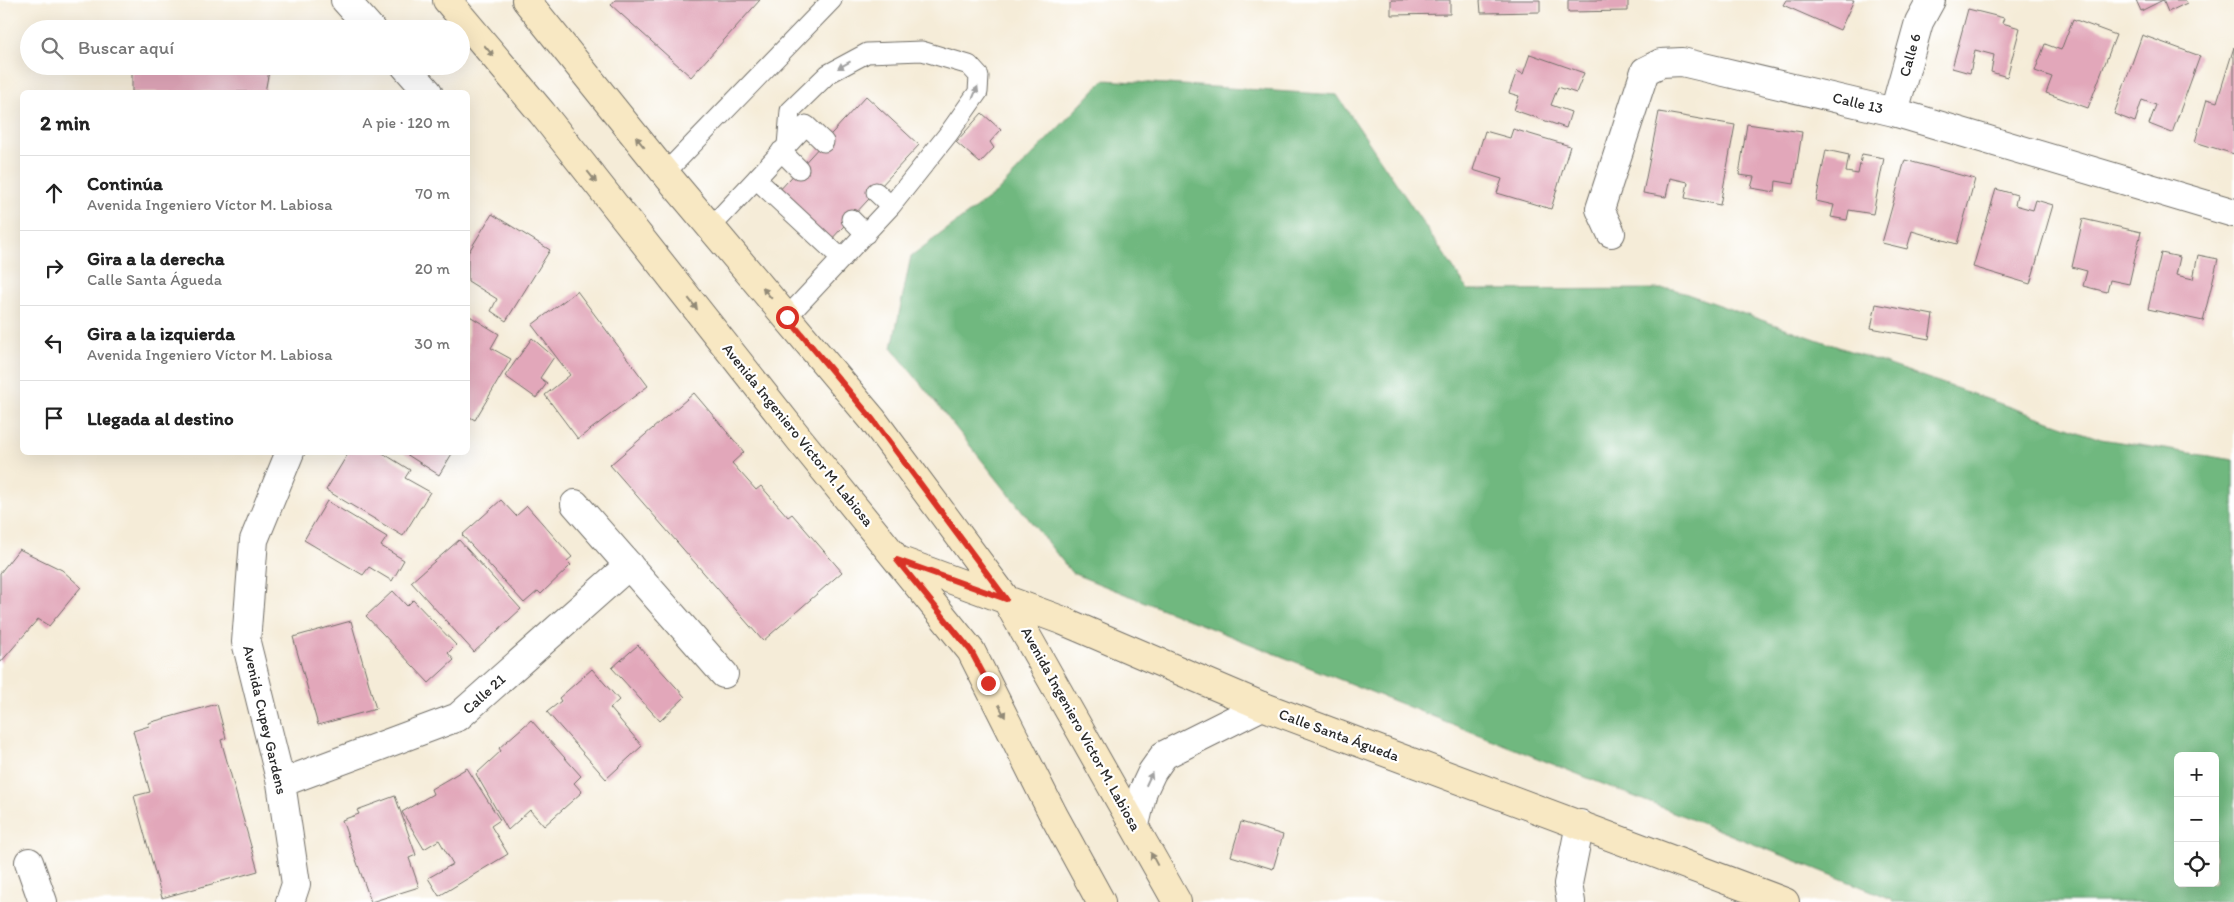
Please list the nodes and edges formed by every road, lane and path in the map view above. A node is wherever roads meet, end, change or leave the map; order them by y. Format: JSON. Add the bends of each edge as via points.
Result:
{"nodes":[{"id":1,"x":345,"y":0,"type":"edge"},
{"id":2,"x":447,"y":0,"type":"edge"},
{"id":3,"x":526,"y":0,"type":"edge"},
{"id":4,"x":832,"y":0,"type":"edge"},
{"id":5,"x":1931,"y":0,"type":"edge"},
{"id":6,"x":363,"y":20,"type":"edge"},
{"id":7,"x":464,"y":20,"type":"edge"},
{"id":8,"x":470,"y":27,"type":"edge"},
{"id":9,"x":412,"y":75,"type":"edge"},
{"id":10,"x":426,"y":90,"type":"edge"},
{"id":11,"x":1894,"y":112,"type":"junction"},
{"id":12,"x":824,"y":142,"type":"dead end"},
{"id":13,"x":784,"y":148,"type":"junction"},
{"id":14,"x":799,"y":169,"type":"dead end"},
{"id":15,"x":665,"y":173,"type":"junction"},
{"id":16,"x":756,"y":179,"type":"junction"},
{"id":17,"x":876,"y":192,"type":"dead end"},
{"id":18,"x":892,"y":206,"type":"junction"},
{"id":19,"x":2234,"y":213,"type":"edge"},
{"id":20,"x":851,"y":219,"type":"dead end"},
{"id":21,"x":711,"y":227,"type":"junction"},
{"id":22,"x":1611,"y":232,"type":"dead end"},
{"id":23,"x":866,"y":234,"type":"junction"},
{"id":24,"x":842,"y":259,"type":"junction"},
{"id":25,"x":787,"y":317,"type":"junction"},
{"id":26,"x":289,"y":455,"type":"edge"},
{"id":27,"x":575,"y":504,"type":"dead end"},
{"id":28,"x":897,"y":560,"type":"junction"},
{"id":29,"x":629,"y":565,"type":"junction"},
{"id":30,"x":1006,"y":599,"type":"junction"},
{"id":31,"x":724,"y":674,"type":"dead end"},
{"id":32,"x":1262,"y":706,"type":"junction"},
{"id":33,"x":281,"y":783,"type":"junction"},
{"id":34,"x":1580,"y":824,"type":"junction"},
{"id":35,"x":1135,"y":825,"type":"junction"},
{"id":36,"x":29,"y":862,"type":"dead end"},
{"id":37,"x":43,"y":902,"type":"edge"},
{"id":38,"x":290,"y":902,"type":"edge"},
{"id":39,"x":1101,"y":902,"type":"edge"},
{"id":40,"x":1177,"y":902,"type":"edge"},
{"id":41,"x":1570,"y":902,"type":"edge"},
{"id":42,"x":1784,"y":902,"type":"edge"}],
"edges":[{"from":1,"to":6,"type":"street"},
{"from":2,"to":7,"type":"main road","name":"Avenida Ingeniero Víctor M. Labiosa","one_way":true},
{"from":15,"to":3,"type":"main road","name":"Avenida Ingeniero Víctor M. Labiosa","one_way":true},
{"from":4,"to":15,"type":"lane"},
{"from":5,"to":11,"type":"street","name":"Calle 6","via":[[1919,22]]},
{"from":8,"to":28,"type":"main road","name":"Avenida Ingeniero Víctor M. Labiosa","one_way":true,"via":[[542,113]]},
{"from":9,"to":10,"type":"street"},
{"from":11,"to":19,"type":"street","name":"Calle 13"},
{"from":11,"to":22,"type":"street","name":"Calle 13","via":[[1682,62],[1661,63],[1645,71],[1600,209]]},
{"from":12,"to":13,"type":"lane","via":[[806,125]]},
{"from":13,"to":14,"type":"lane"},
{"from":13,"to":16,"type":"lane"},
{"from":18,"to":13,"type":"lane","one_way":true,"via":[[978,92],[979,76],[969,65],[922,51],[867,53],[828,74],[790,111]]},
{"from":15,"to":21,"type":"main road","name":"Avenida Ingeniero Víctor M. Labiosa"},
{"from":16,"to":21,"type":"lane"},
{"from":16,"to":24,"type":"lane"},
{"from":17,"to":18,"type":"lane"},
{"from":18,"to":23,"type":"lane"},
{"from":20,"to":23,"type":"lane"},
{"from":25,"to":21,"type":"main road","name":"Avenida Ingeniero Víctor M. Labiosa","one_way":true},
{"from":23,"to":24,"type":"lane"},
{"from":24,"to":25,"type":"lane"},
{"from":25,"to":30,"type":"main road","name":"Avenida Ingeniero Víctor M. Labiosa","via":[[873,420]]},
{"from":26,"to":33,"type":"street","name":"Avenida Cupey Gardens","via":[[254,540],[246,642]]},
{"from":27,"to":29,"type":"street"},
{"from":28,"to":30,"type":"main road","name":"Calle Santa Águeda"},
{"from":28,"to":39,"type":"main road","name":"Avenida Ingeniero Víctor M. Labiosa","one_way":true,"via":[[971,651]]},
{"from":29,"to":31,"type":"street"},
{"from":29,"to":33,"type":"street","name":"Calle 21","via":[[458,717]]},
{"from":30,"to":32,"type":"main road","name":"Calle Santa Águeda"},
{"from":30,"to":35,"type":"main road","name":"Avenida Ingeniero Víctor M. Labiosa"},
{"from":32,"to":34,"type":"main road","name":"Calle Santa Águeda"},
{"from":35,"to":32,"type":"street","one_way":true,"via":[[1143,791],[1164,756]]},
{"from":33,"to":38,"type":"street","name":"Avenida Cupey Gardens","via":[[296,884]]},
{"from":34,"to":41,"type":"street","via":[[1568,884]]},
{"from":34,"to":42,"type":"main road","name":"Calle Santa Águeda"},
{"from":40,"to":35,"type":"main road","name":"Avenida Ingeniero Víctor M. Labiosa","one_way":true},
{"from":36,"to":37,"type":"street"}]}
